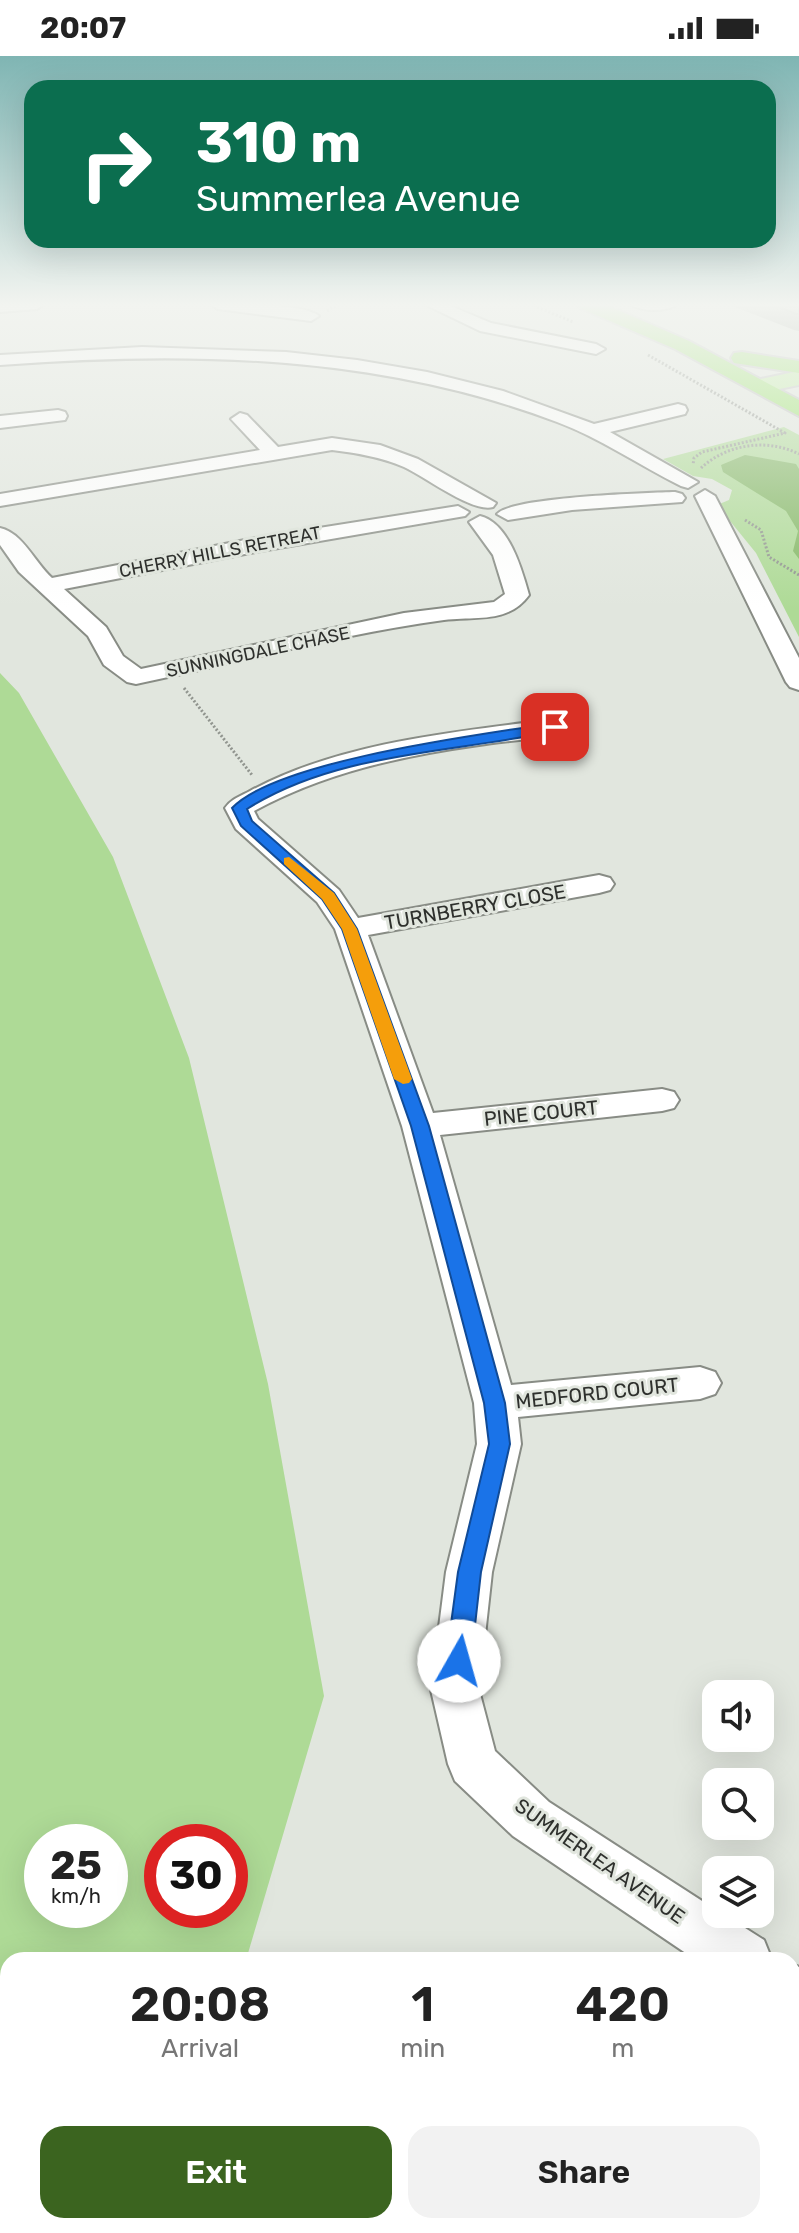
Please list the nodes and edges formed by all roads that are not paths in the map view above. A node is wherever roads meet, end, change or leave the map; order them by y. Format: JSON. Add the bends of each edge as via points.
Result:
{"nodes":[{"id":1,"x":523,"y":406,"type":"edge"},
{"id":2,"x":678,"y":410,"type":"dead end"},
{"id":3,"x":58,"y":416,"type":"dead end"},
{"id":4,"x":240,"y":419,"type":"dead end"},
{"id":5,"x":0,"y":422,"type":"edge"},
{"id":6,"x":594,"y":430,"type":"junction"},
{"id":7,"x":274,"y":454,"type":"junction"},
{"id":8,"x":686,"y":489,"type":"junction"},
{"id":9,"x":0,"y":500,"type":"edge"},
{"id":10,"x":485,"y":516,"type":"junction"},
{"id":11,"x":0,"y":534,"type":"edge"},
{"id":12,"x":45,"y":586,"type":"junction"},
{"id":13,"x":799,"y":682,"type":"edge"},
{"id":14,"x":555,"y":727,"type":"dead end"},
{"id":15,"x":599,"y":884,"type":"dead end"},
{"id":16,"x":350,"y":929,"type":"junction"},
{"id":17,"x":662,"y":1100,"type":"dead end"},
{"id":18,"x":420,"y":1126,"type":"junction"},
{"id":19,"x":700,"y":1383,"type":"dead end"},
{"id":20,"x":495,"y":1403,"type":"junction"},
{"id":21,"x":732,"y":1952,"type":"edge"}],
"edges":[{"from":1,"to":6,"type":"street"},
{"from":2,"to":6,"type":"street"},
{"from":3,"to":5,"type":"street"},
{"from":4,"to":7,"type":"street"},
{"from":6,"to":8,"type":"street"},
{"from":7,"to":9,"type":"street","name":"SUNNINGDALE CHASE"},
{"from":7,"to":10,"type":"street","name":"SUNNINGDALE CHASE","via":[[332,444],[373,449],[450,486]]},
{"from":8,"to":10,"type":"street","name":"CHERRY HILLS RETREAT"},
{"from":8,"to":13,"type":"street"},
{"from":10,"to":12,"type":"street","name":"CHERRY HILLS RETREAT","via":[[395,522]]},
{"from":10,"to":12,"type":"street","name":"SUNNINGDALE CHASE","via":[[517,595],[512,603],[136,677],[113,660],[98,632]]},
{"from":11,"to":12,"type":"street","name":"SUNNINGDALE CHASE"},
{"from":14,"to":16,"type":"street","name":"SUMMERLEA AVENUE","via":[[328,770],[265,791],[239,808],[246,823],[328,896]]},
{"from":15,"to":16,"type":"street","name":"TURNBERRY CLOSE"},
{"from":16,"to":18,"type":"street","name":"SUMMERLEA AVENUE"},
{"from":17,"to":18,"type":"street","name":"PINE COURT"},
{"from":18,"to":20,"type":"street","name":"SUMMERLEA AVENUE"},
{"from":19,"to":20,"type":"street","name":"MEDFORD COURT"},
{"from":20,"to":21,"type":"street","name":"SUMMERLEA AVENUE","via":[[499,1444],[469,1572],[455,1690],[473,1764],[531,1819]]}]}
